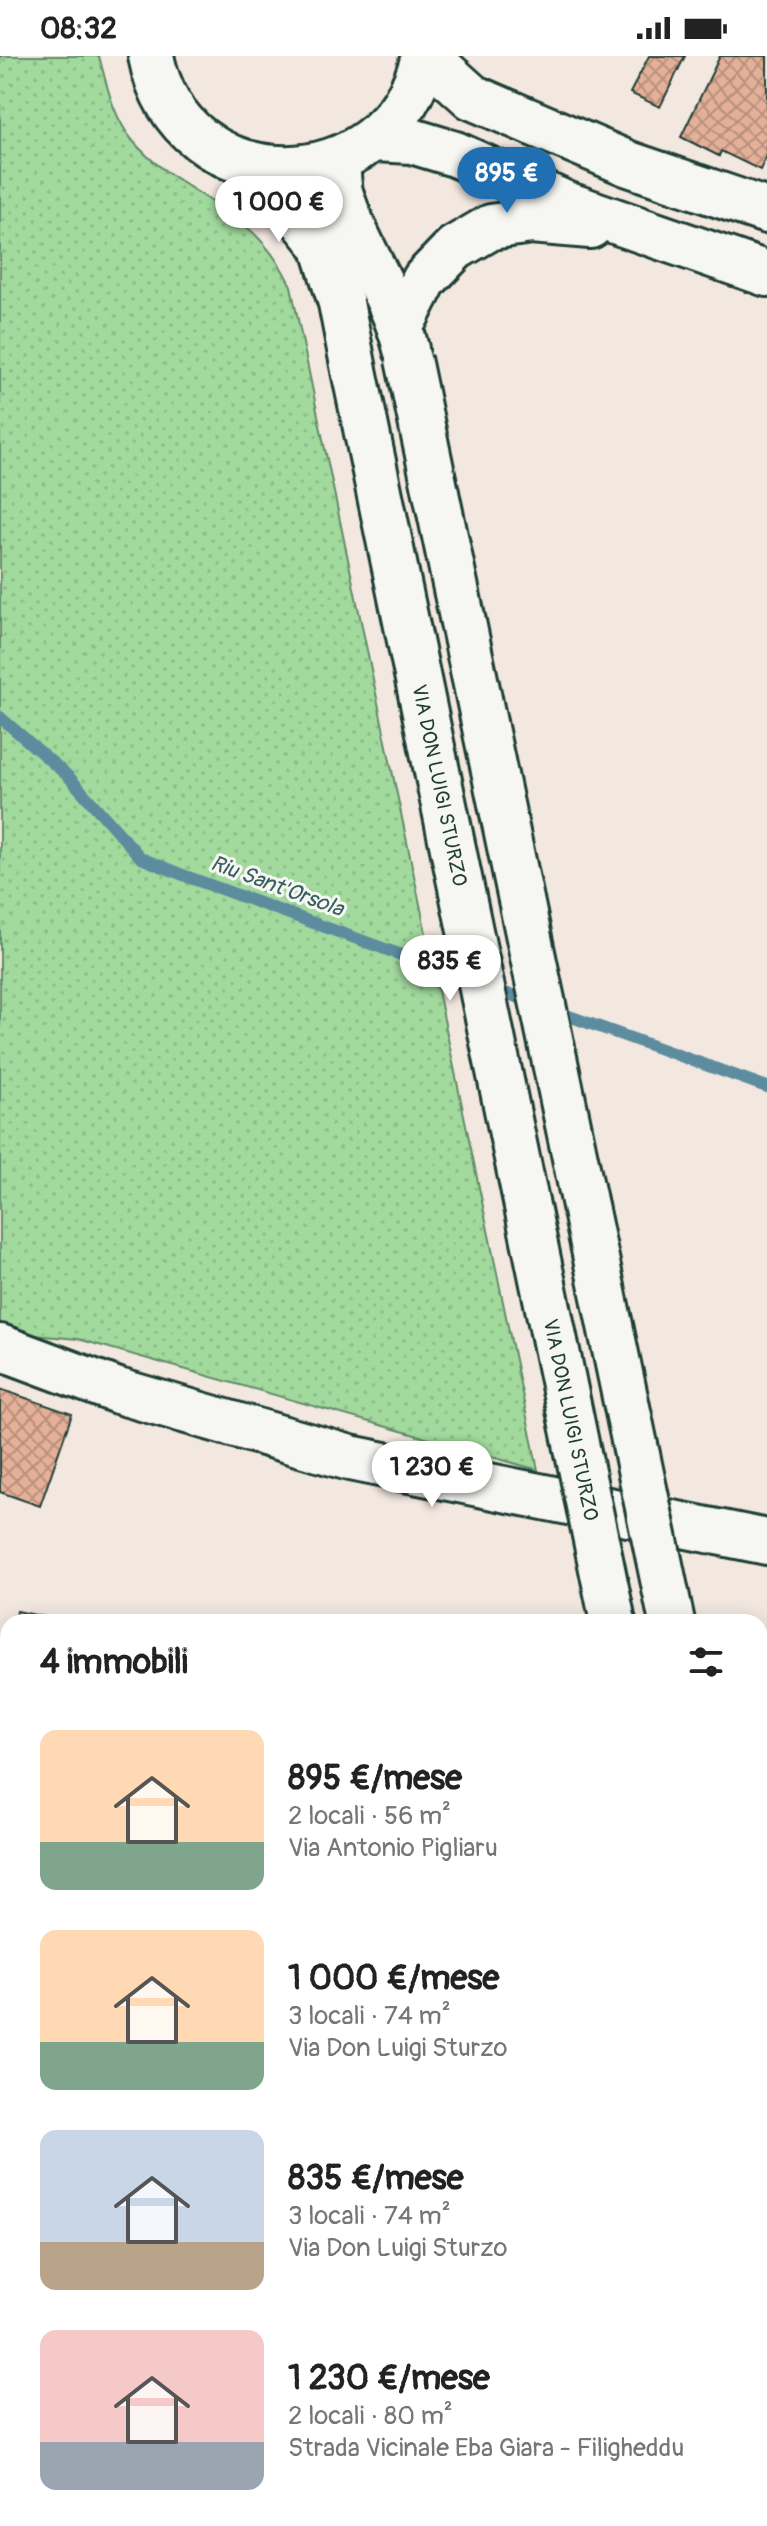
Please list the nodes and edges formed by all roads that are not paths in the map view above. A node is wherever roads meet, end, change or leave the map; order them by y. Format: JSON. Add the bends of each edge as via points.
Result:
{"nodes":[{"id":1,"x":151,"y":56,"type":"edge"},
{"id":2,"x":424,"y":56,"type":"edge"},
{"id":3,"x":430,"y":56,"type":"edge"},
{"id":4,"x":375,"y":139,"type":"junction"},
{"id":5,"x":337,"y":161,"type":"junction"},
{"id":6,"x":250,"y":164,"type":"junction"},
{"id":7,"x":767,"y":211,"type":"edge"},
{"id":8,"x":648,"y":232,"type":"junction"},
{"id":9,"x":767,"y":274,"type":"edge"},
{"id":10,"x":404,"y":343,"type":"junction"},
{"id":11,"x":0,"y":1347,"type":"edge"},
{"id":12,"x":767,"y":1542,"type":"edge"},
{"id":13,"x":611,"y":1614,"type":"edge"},
{"id":14,"x":670,"y":1614,"type":"edge"}],
"edges":[{"from":1,"to":6,"type":"main road","via":[[169,103],[190,130],[218,151]]},
{"from":2,"to":4,"type":"main road","via":[[409,99]]},
{"from":3,"to":7,"type":"main road","via":[[472,97],[629,164]]},
{"from":4,"to":5,"type":"main road"},
{"from":4,"to":8,"type":"main road","via":[[412,141],[455,154],[566,204]]},
{"from":5,"to":6,"type":"main road","via":[[293,169]]},
{"from":5,"to":10,"type":"main road","via":[[340,192]]},
{"from":6,"to":13,"type":"main road","name":"VIA DON LUIGI STURZO","bridge":true,"via":[[323,245],[341,303]]},
{"from":8,"to":9,"type":"main road"},
{"from":8,"to":10,"type":"main road","via":[[531,221],[491,227],[455,248],[425,279]]},
{"from":10,"to":14,"type":"main road","bridge":true},
{"from":11,"to":12,"type":"main road","via":[[118,1391],[350,1458]]}]}
